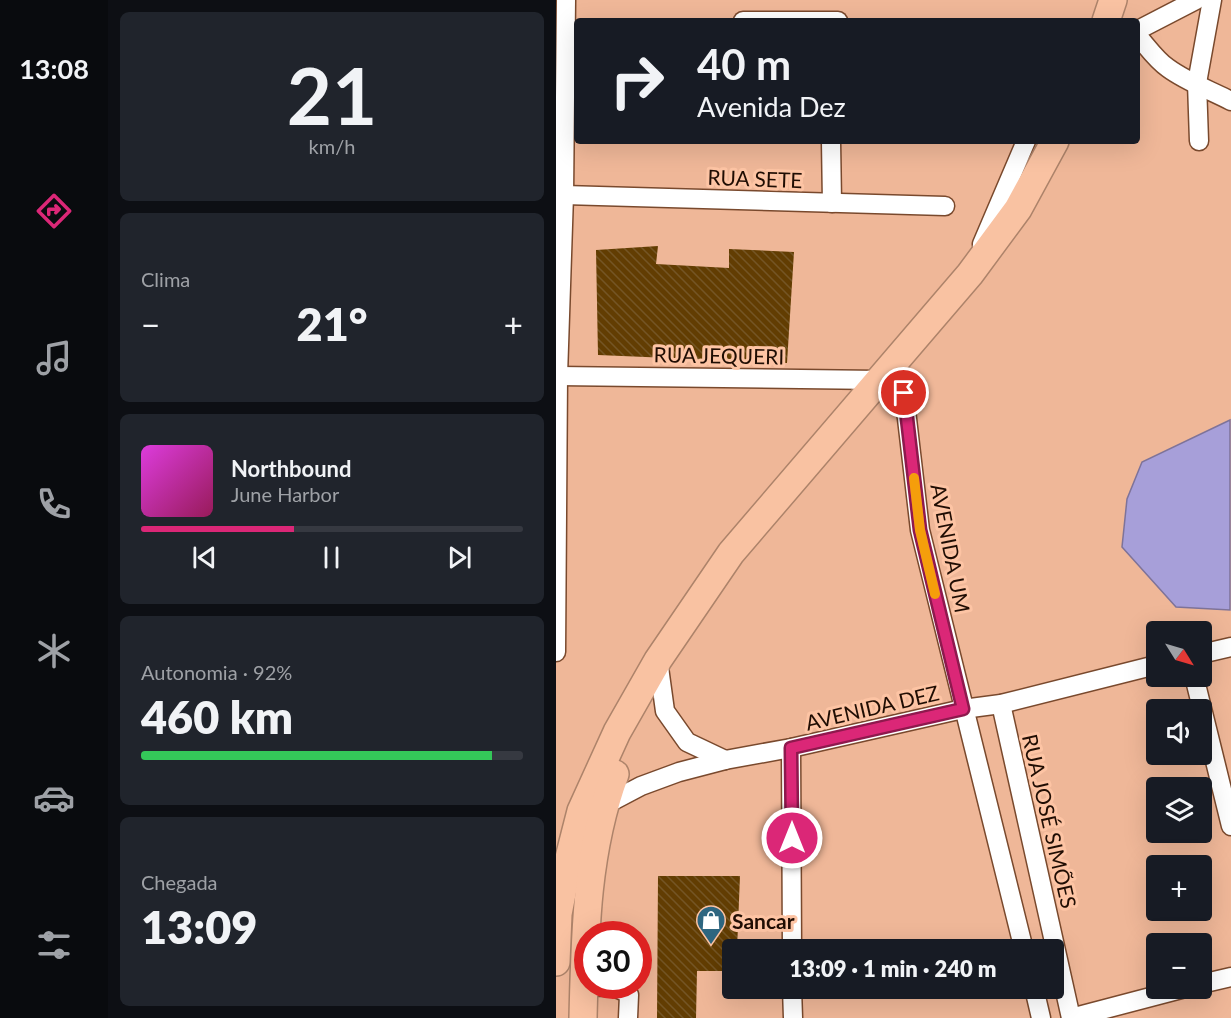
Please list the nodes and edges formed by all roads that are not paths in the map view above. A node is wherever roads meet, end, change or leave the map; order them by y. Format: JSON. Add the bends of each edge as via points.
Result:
{"nodes":[{"id":1,"x":566,"y":0,"type":"edge"},
{"id":2,"x":1113,"y":0,"type":"edge"},
{"id":3,"x":1124,"y":0,"type":"edge"},
{"id":4,"x":1196,"y":0,"type":"edge"},
{"id":5,"x":1212,"y":0,"type":"edge"},
{"id":6,"x":1107,"y":18,"type":"edge"},
{"id":7,"x":1113,"y":18,"type":"edge"},
{"id":8,"x":571,"y":21,"type":"edge"},
{"id":9,"x":1140,"y":30,"type":"edge"},
{"id":10,"x":1140,"y":37,"type":"edge"},
{"id":11,"x":1197,"y":83,"type":"junction"},
{"id":12,"x":1231,"y":100,"type":"edge"},
{"id":13,"x":1199,"y":141,"type":"dead end"},
{"id":14,"x":831,"y":144,"type":"edge"},
{"id":15,"x":1025,"y":144,"type":"edge"},
{"id":16,"x":1053,"y":144,"type":"edge"},
{"id":17,"x":564,"y":195,"type":"junction"},
{"id":18,"x":832,"y":203,"type":"junction"},
{"id":19,"x":945,"y":206,"type":"dead end"},
{"id":20,"x":970,"y":274,"type":"junction"},
{"id":21,"x":558,"y":376,"type":"junction"},
{"id":22,"x":879,"y":380,"type":"junction"},
{"id":23,"x":904,"y":393,"type":"dead end"},
{"id":24,"x":1231,"y":647,"type":"edge"},
{"id":25,"x":1212,"y":651,"type":"edge"},
{"id":26,"x":556,"y":652,"type":"edge"},
{"id":27,"x":658,"y":660,"type":"junction"},
{"id":28,"x":1146,"y":668,"type":"edge"},
{"id":29,"x":1197,"y":687,"type":"edge"},
{"id":30,"x":1001,"y":704,"type":"junction"},
{"id":31,"x":963,"y":709,"type":"junction"},
{"id":32,"x":791,"y":748,"type":"junction"},
{"id":33,"x":725,"y":760,"type":"junction"},
{"id":34,"x":592,"y":808,"type":"junction"},
{"id":35,"x":1231,"y":826,"type":"edge"},
{"id":36,"x":586,"y":921,"type":"edge"},
{"id":37,"x":792,"y":939,"type":"edge"},
{"id":38,"x":1021,"y":939,"type":"edge"},
{"id":39,"x":556,"y":962,"type":"edge"},
{"id":40,"x":1231,"y":977,"type":"edge"},
{"id":41,"x":1212,"y":981,"type":"edge"},
{"id":42,"x":1146,"y":998,"type":"edge"},
{"id":43,"x":584,"y":999,"type":"edge"},
{"id":44,"x":629,"y":999,"type":"edge"},
{"id":45,"x":793,"y":999,"type":"edge"},
{"id":46,"x":1037,"y":999,"type":"edge"},
{"id":47,"x":583,"y":1018,"type":"edge"},
{"id":48,"x":628,"y":1018,"type":"edge"},
{"id":49,"x":793,"y":1018,"type":"edge"},
{"id":50,"x":1041,"y":1018,"type":"edge"},
{"id":51,"x":1071,"y":1018,"type":"edge"}],
"edges":[{"from":1,"to":8,"type":"street"},
{"from":2,"to":6,"type":"highway"},
{"from":3,"to":7,"type":"street"},
{"from":4,"to":9,"type":"street"},
{"from":5,"to":11,"type":"street"},
{"from":8,"to":17,"type":"street"},
{"from":10,"to":11,"type":"street","via":[[1166,67]]},
{"from":11,"to":12,"type":"street"},
{"from":11,"to":13,"type":"street"},
{"from":14,"to":18,"type":"street"},
{"from":15,"to":20,"type":"street"},
{"from":16,"to":20,"type":"highway","via":[[1018,209]]},
{"from":17,"to":18,"type":"street","name":"RUA SETE"},
{"from":17,"to":21,"type":"street"},
{"from":18,"to":19,"type":"street","name":"RUA SETE"},
{"from":20,"to":22,"type":"highway"},
{"from":21,"to":22,"type":"street","name":"RUA JEQUERI"},
{"from":21,"to":26,"type":"street"},
{"from":22,"to":27,"type":"highway","via":[[732,553]]},
{"from":23,"to":31,"type":"street","name":"AVENIDA UM","via":[[920,530]]},
{"from":24,"to":25,"type":"street"},
{"from":27,"to":33,"type":"street","via":[[665,711],[687,742]]},
{"from":27,"to":34,"type":"highway"},
{"from":28,"to":30,"type":"street","name":"AVENIDA DEZ"},
{"from":29,"to":35,"type":"street"},
{"from":30,"to":31,"type":"street","name":"AVENIDA DEZ"},
{"from":30,"to":51,"type":"street","name":"RUA JOSÉ SIMÕES"},
{"from":31,"to":32,"type":"street","name":"AVENIDA DEZ"},
{"from":31,"to":38,"type":"street"},
{"from":32,"to":33,"type":"street","name":"AVENIDA DEZ"},
{"from":32,"to":37,"type":"street"},
{"from":33,"to":34,"type":"street","name":"AVENIDA DEZ","via":[[679,772]]},
{"from":34,"to":36,"type":"highway"},
{"from":34,"to":39,"type":"highway","via":[[569,858],[558,914]]},
{"from":40,"to":41,"type":"street"},
{"from":42,"to":51,"type":"street"},
{"from":43,"to":47,"type":"highway"},
{"from":44,"to":48,"type":"street"},
{"from":45,"to":49,"type":"street"},
{"from":46,"to":50,"type":"street"}]}
